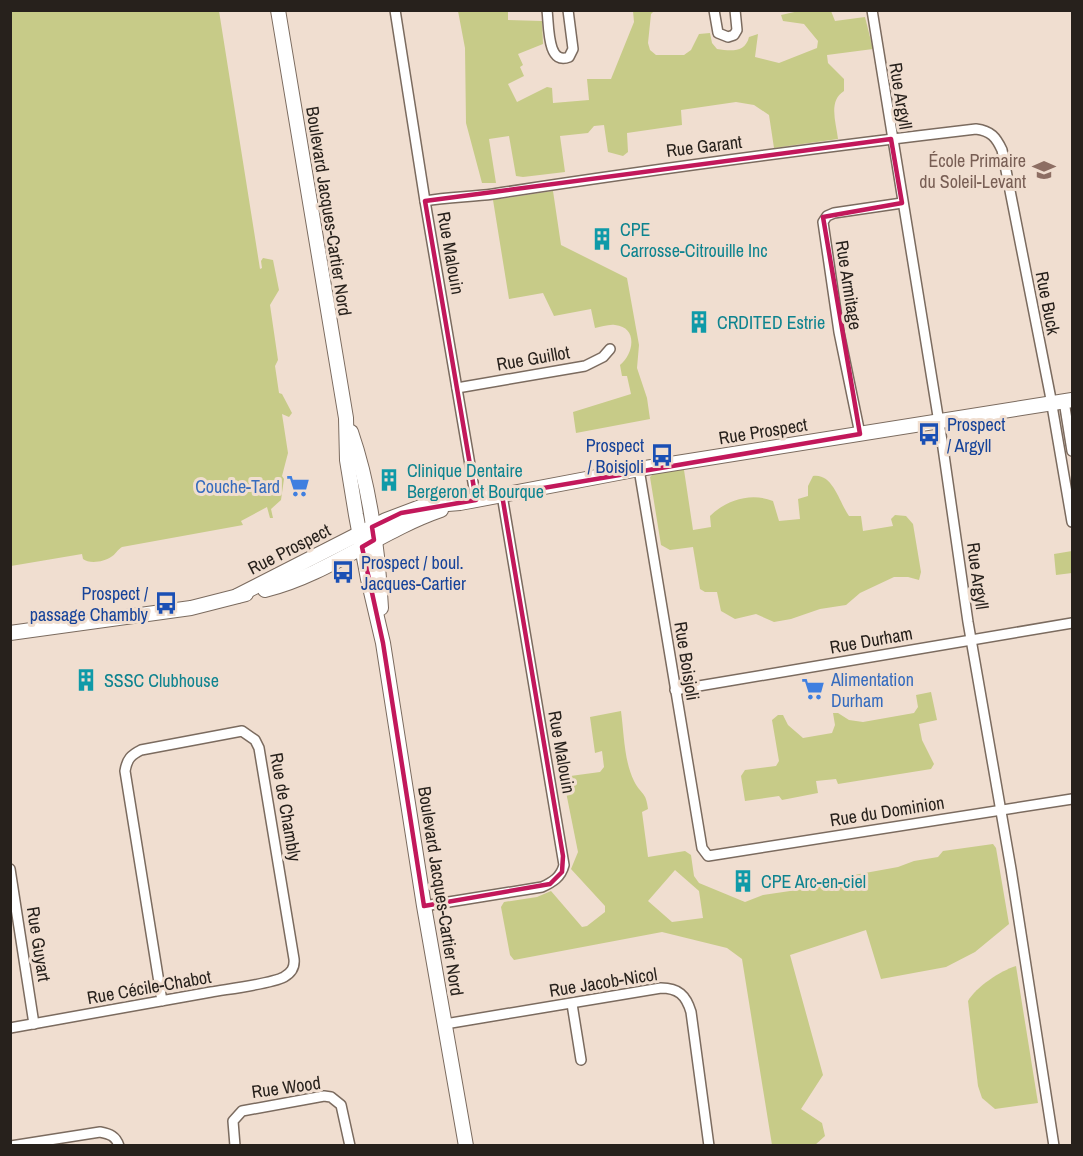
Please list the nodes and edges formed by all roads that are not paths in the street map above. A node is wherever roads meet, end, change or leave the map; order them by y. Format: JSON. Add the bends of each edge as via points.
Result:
{"nodes":[{"id":1,"x":278,"y":10,"type":"edge"},
{"id":2,"x":395,"y":10,"type":"edge"},
{"id":3,"x":547,"y":10,"type":"edge"},
{"id":4,"x":568,"y":10,"type":"edge"},
{"id":5,"x":714,"y":10,"type":"edge"},
{"id":6,"x":735,"y":10,"type":"edge"},
{"id":7,"x":872,"y":10,"type":"edge"},
{"id":8,"x":988,"y":131,"type":"joint"},
{"id":9,"x":891,"y":139,"type":"junction"},
{"id":10,"x":425,"y":201,"type":"junction"},
{"id":11,"x":902,"y":203,"type":"junction"},
{"id":12,"x":610,"y":349,"type":"dead end"},
{"id":13,"x":457,"y":388,"type":"junction"},
{"id":14,"x":1063,"y":401,"type":"edge"},
{"id":15,"x":939,"y":421,"type":"junction"},
{"id":16,"x":860,"y":434,"type":"junction"},
{"id":17,"x":1072,"y":451,"type":"edge"},
{"id":18,"x":639,"y":469,"type":"junction"},
{"id":19,"x":501,"y":495,"type":"junction"},
{"id":20,"x":476,"y":500,"type":"junction"},
{"id":21,"x":1072,"y":522,"type":"edge"},
{"id":22,"x":367,"y":537,"type":"junction"},
{"id":23,"x":1072,"y":623,"type":"edge"},
{"id":24,"x":10,"y":633,"type":"edge"},
{"id":25,"x":971,"y":640,"type":"junction"},
{"id":26,"x":675,"y":690,"type":"junction"},
{"id":27,"x":1072,"y":798,"type":"edge"},
{"id":28,"x":1000,"y":810,"type":"junction"},
{"id":29,"x":708,"y":856,"type":"joint"},
{"id":30,"x":10,"y":869,"type":"edge"},
{"id":31,"x":424,"y":906,"type":"junction"},
{"id":32,"x":291,"y":972,"type":"joint"},
{"id":33,"x":162,"y":1001,"type":"junction"},
{"id":34,"x":572,"y":1004,"type":"junction"},
{"id":35,"x":34,"y":1024,"type":"junction"},
{"id":36,"x":445,"y":1024,"type":"junction"},
{"id":37,"x":10,"y":1029,"type":"edge"},
{"id":38,"x":581,"y":1060,"type":"dead end"},
{"id":39,"x":10,"y":1146,"type":"edge"},
{"id":40,"x":119,"y":1146,"type":"edge"},
{"id":41,"x":235,"y":1146,"type":"edge"},
{"id":42,"x":350,"y":1146,"type":"edge"},
{"id":43,"x":466,"y":1146,"type":"edge"},
{"id":44,"x":709,"y":1146,"type":"edge"},
{"id":45,"x":1054,"y":1146,"type":"edge"}],
"edges":[{"from":1,"to":22,"type":"street","name":"Boulevard Jacques-Cartier Nord","via":[[346,418],[347,460]]},
{"from":2,"to":10,"type":"street","name":"Rue Malouin"},
{"from":3,"to":4,"type":"street","via":[[552,52],[563,59],[573,49]]},
{"from":5,"to":6,"type":"street","via":[[718,33],[728,37],[737,30]]},
{"from":7,"to":9,"type":"street","name":"Rue Argyll"},
{"from":8,"to":9,"type":"street","name":"Rue Garant"},
{"from":8,"to":14,"type":"street","name":"Rue Buck","via":[[1002,150]]},
{"from":9,"to":10,"type":"street","name":"Rue Garant"},
{"from":9,"to":11,"type":"street","name":"Rue Argyll"},
{"from":10,"to":13,"type":"street","name":"Rue Malouin"},
{"from":11,"to":15,"type":"street","name":"Rue Argyll"},
{"from":11,"to":16,"type":"street","name":"Rue Armitage","via":[[834,213],[823,222],[839,332]]},
{"from":12,"to":13,"type":"street","name":"Rue Guillot","via":[[585,366]]},
{"from":13,"to":20,"type":"street","name":"Rue Malouin"},
{"from":14,"to":15,"type":"street","name":"Rue Prospect"},
{"from":14,"to":17,"type":"street","name":"Rue Buck"},
{"from":14,"to":21,"type":"street","name":"Rue Buck"},
{"from":15,"to":16,"type":"street","name":"Rue Prospect"},
{"from":15,"to":25,"type":"street","name":"Rue Argyll"},
{"from":16,"to":18,"type":"street","name":"Rue Prospect"},
{"from":18,"to":19,"type":"street","name":"Rue Prospect"},
{"from":18,"to":26,"type":"street","name":"Rue Boisjoli"},
{"from":19,"to":20,"type":"street","name":"Rue Prospect"},
{"from":19,"to":31,"type":"street","name":"Rue Malouin","via":[[564,865],[557,879],[542,887]]},
{"from":20,"to":22,"type":"street","name":"Rue Prospect"},
{"from":22,"to":24,"type":"street","name":"Rue Prospect","via":[[237,596],[191,608]]},
{"from":22,"to":31,"type":"street","name":"Boulevard Jacques-Cartier Nord"},
{"from":23,"to":25,"type":"street","name":"Rue Durham"},
{"from":25,"to":26,"type":"street","name":"Rue Durham"},
{"from":25,"to":28,"type":"street","name":"Rue Argyll"},
{"from":26,"to":29,"type":"street","name":"Rue Boisjoli","via":[[702,848]]},
{"from":27,"to":28,"type":"street","name":"Rue du Dominion"},
{"from":28,"to":29,"type":"street","name":"Rue du Dominion"},
{"from":28,"to":45,"type":"street","name":"Rue Argyll"},
{"from":30,"to":35,"type":"street","name":"Rue Guyart"},
{"from":31,"to":36,"type":"street","name":"Boulevard Jacques-Cartier Nord"},
{"from":32,"to":33,"type":"street","name":"Rue Cécile-Chabot","via":[[278,979]]},
{"from":32,"to":33,"type":"street","name":"Rue de Chambly","via":[[295,965],[255,740],[242,731],[141,750],[131,755],[125,771]]},
{"from":33,"to":35,"type":"street","name":"Rue Cécile-Chabot"},
{"from":34,"to":36,"type":"street","name":"Rue Jacob-Nicol"},
{"from":34,"to":38,"type":"street"},
{"from":34,"to":44,"type":"street","name":"Rue Jacob-Nicol","via":[[661,988],[682,994],[691,1012]]},
{"from":35,"to":37,"type":"street","name":"Rue Cécile-Chabot"},
{"from":36,"to":43,"type":"street","name":"Boulevard Jacques-Cartier Nord"},
{"from":39,"to":40,"type":"street","via":[[100,1132],[111,1134]]},
{"from":41,"to":42,"type":"street","name":"Rue Wood","via":[[233,1121],[242,1111],[324,1096],[342,1105]]}]}
